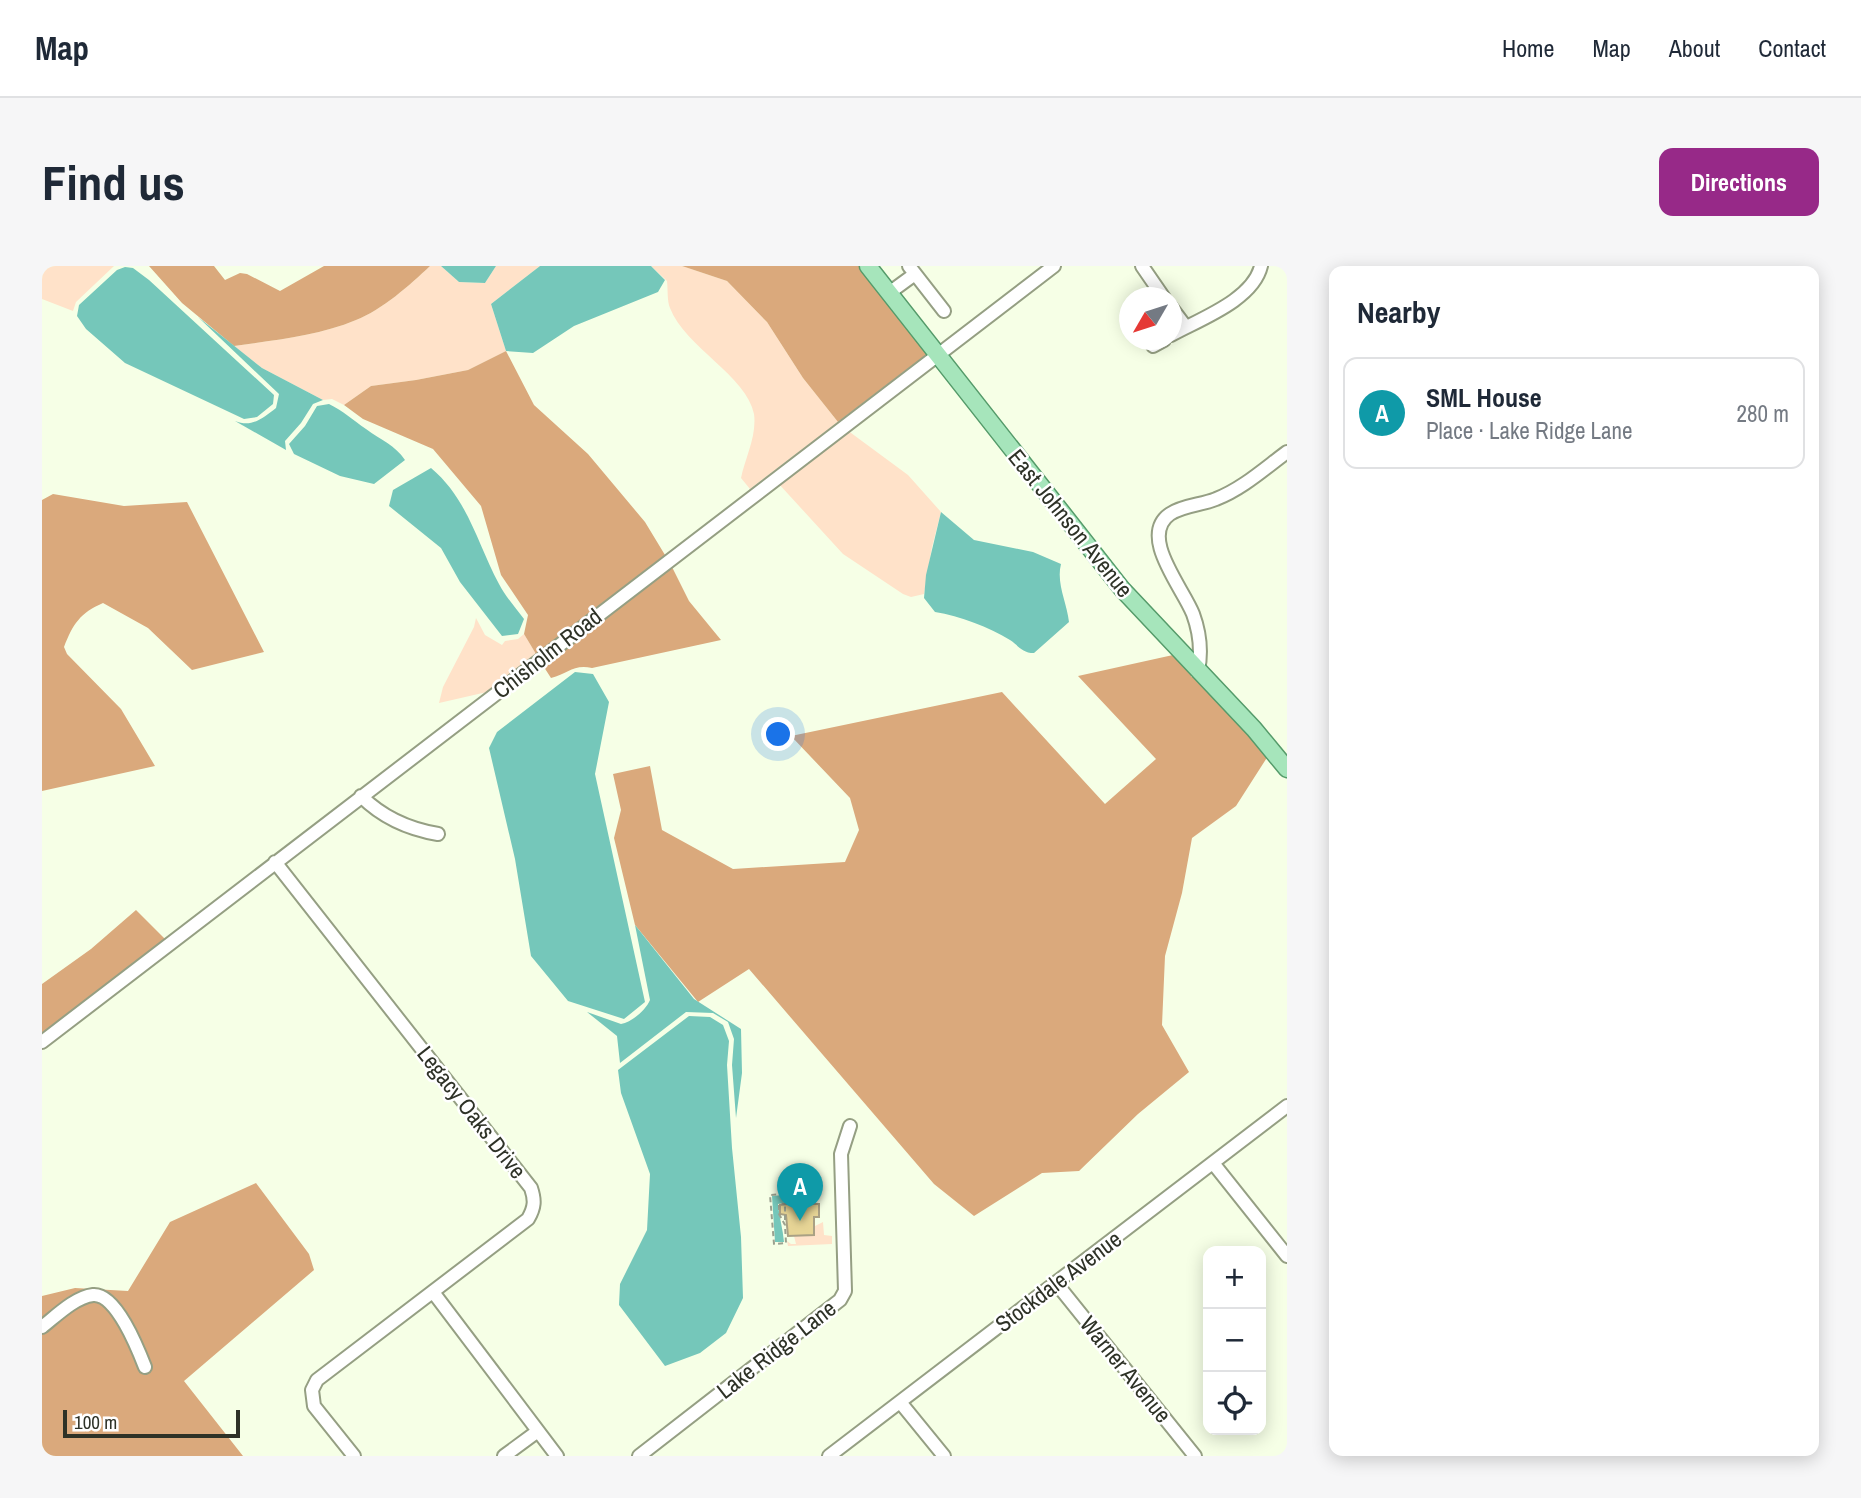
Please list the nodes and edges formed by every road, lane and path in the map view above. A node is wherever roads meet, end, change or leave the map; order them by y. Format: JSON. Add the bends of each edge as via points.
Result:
{"nodes":[{"id":1,"x":868,"y":266,"type":"edge"},
{"id":2,"x":1142,"y":266,"type":"edge"},
{"id":3,"x":1261,"y":266,"type":"edge"},
{"id":4,"x":1046,"y":268,"type":"edge"},
{"id":5,"x":912,"y":270,"type":"edge"},
{"id":6,"x":1156,"y":287,"type":"edge"},
{"id":7,"x":889,"y":293,"type":"junction"},
{"id":8,"x":944,"y":311,"type":"dead end"},
{"id":9,"x":1182,"y":323,"type":"edge"},
{"id":10,"x":1185,"y":327,"type":"junction"},
{"id":11,"x":1182,"y":329,"type":"edge"},
{"id":12,"x":936,"y":354,"type":"junction"},
{"id":13,"x":1287,"y":452,"type":"edge"},
{"id":14,"x":1198,"y":671,"type":"junction"},
{"id":15,"x":1287,"y":769,"type":"edge"},
{"id":16,"x":361,"y":796,"type":"junction"},
{"id":17,"x":438,"y":834,"type":"dead end"},
{"id":18,"x":275,"y":862,"type":"junction"},
{"id":19,"x":42,"y":1042,"type":"edge"},
{"id":20,"x":1287,"y":1106,"type":"edge"},
{"id":21,"x":850,"y":1126,"type":"dead end"},
{"id":22,"x":1213,"y":1163,"type":"junction"},
{"id":23,"x":803,"y":1199,"type":"dead end"},
{"id":24,"x":785,"y":1204,"type":"junction"},
{"id":25,"x":785,"y":1221,"type":"junction"},
{"id":26,"x":1287,"y":1256,"type":"edge"},
{"id":27,"x":1056,"y":1283,"type":"junction"},
{"id":28,"x":433,"y":1292,"type":"junction"},
{"id":29,"x":42,"y":1327,"type":"edge"},
{"id":30,"x":145,"y":1367,"type":"dead end"},
{"id":31,"x":900,"y":1402,"type":"junction"},
{"id":32,"x":538,"y":1431,"type":"junction"},
{"id":33,"x":354,"y":1456,"type":"edge"},
{"id":34,"x":504,"y":1456,"type":"edge"},
{"id":35,"x":557,"y":1456,"type":"edge"},
{"id":36,"x":639,"y":1456,"type":"edge"},
{"id":37,"x":830,"y":1456,"type":"edge"},
{"id":38,"x":944,"y":1456,"type":"edge"},
{"id":39,"x":1195,"y":1456,"type":"edge"}],
"edges":[{"from":1,"to":7,"type":"main road","name":"East Johnson Avenue"},
{"from":2,"to":6,"type":"street"},
{"from":3,"to":10,"type":"street","via":[[1258,278],[1240,297]]},
{"from":4,"to":12,"type":"street","name":"Chisholm Road"},
{"from":5,"to":7,"type":"street"},
{"from":5,"to":8,"type":"street"},
{"from":7,"to":12,"type":"main road","name":"East Johnson Avenue"},
{"from":9,"to":10,"type":"street"},
{"from":10,"to":11,"type":"street"},
{"from":12,"to":14,"type":"main road","name":"East Johnson Avenue","via":[[1091,551]]},
{"from":12,"to":16,"type":"street","name":"Chisholm Road"},
{"from":13,"to":14,"type":"street","via":[[1232,492],[1171,513],[1159,529],[1159,549],[1185,594],[1199,634]]},
{"from":14,"to":15,"type":"main road","name":"East Johnson Avenue"},
{"from":16,"to":17,"type":"street","via":[[395,821]]},
{"from":16,"to":18,"type":"street","name":"Chisholm Road"},
{"from":18,"to":19,"type":"street","name":"Chisholm Road"},
{"from":18,"to":28,"type":"street","name":"Legacy Oaks Drive","via":[[535,1198],[528,1219]]},
{"from":20,"to":22,"type":"street","name":"Stockdale Avenue"},
{"from":21,"to":36,"type":"street","name":"Lake Ridge Lane","via":[[841,1154],[845,1291],[840,1300]]},
{"from":22,"to":26,"type":"street"},
{"from":22,"to":27,"type":"street","name":"Stockdale Avenue"},
{"from":23,"to":24,"type":"path","via":[[802,1203]]},
{"from":24,"to":25,"type":"path"},
{"from":24,"to":25,"type":"path","via":[[779,1204]]},
{"from":24,"to":25,"type":"path","via":[[785,1194],[770,1195],[774,1244],[786,1243]]},
{"from":27,"to":31,"type":"street","name":"Stockdale Avenue"},
{"from":27,"to":39,"type":"street","name":"Warner Avenue"},
{"from":28,"to":32,"type":"street"},
{"from":28,"to":33,"type":"street","name":"Legacy Oaks Drive","via":[[317,1380],[312,1390],[314,1406]]},
{"from":29,"to":30,"type":"street","via":[[80,1299],[107,1298],[135,1339]]},
{"from":31,"to":37,"type":"street","name":"Stockdale Avenue"},
{"from":31,"to":38,"type":"street"},
{"from":32,"to":34,"type":"street"},
{"from":32,"to":35,"type":"street"}]}
